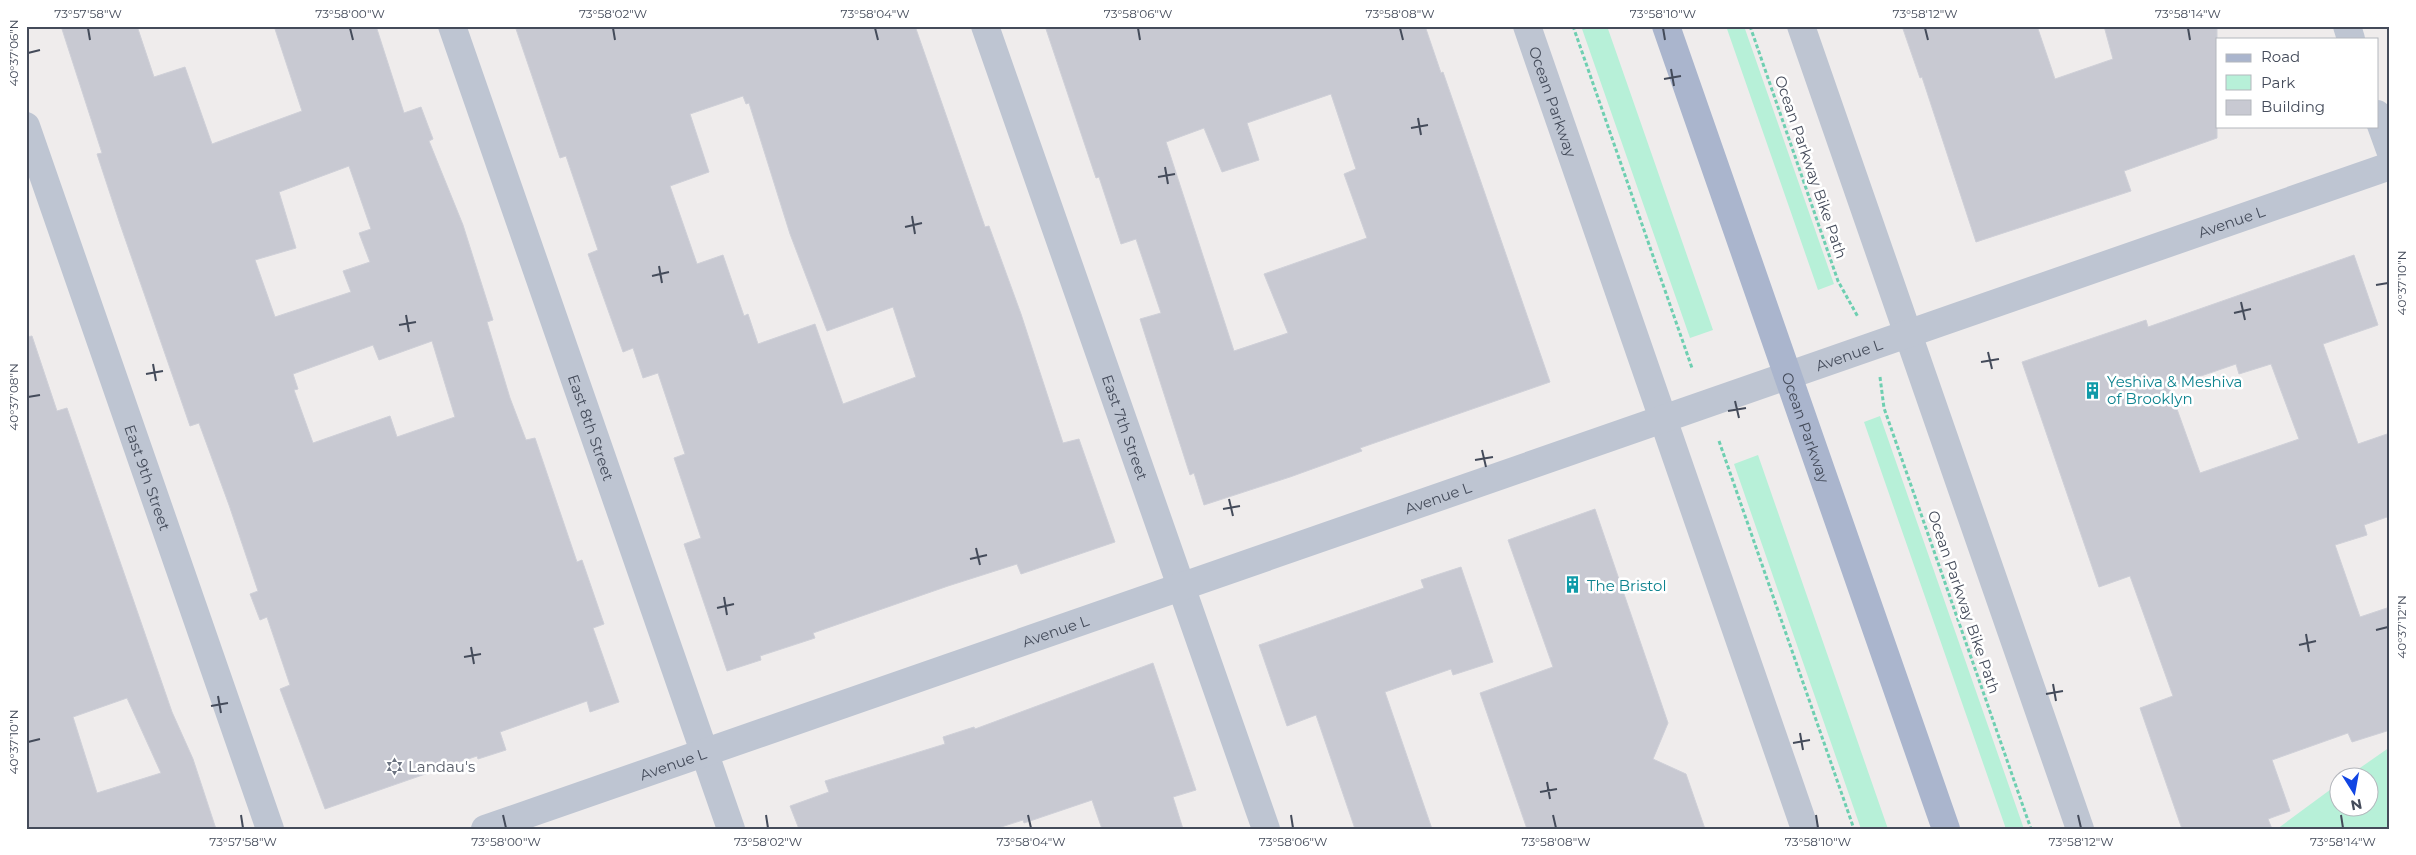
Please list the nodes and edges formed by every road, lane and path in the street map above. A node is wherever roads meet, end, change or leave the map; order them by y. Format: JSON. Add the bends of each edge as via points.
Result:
{"nodes":[{"id":1,"x":452,"y":26,"type":"edge"},
{"id":2,"x":985,"y":26,"type":"edge"},
{"id":3,"x":1527,"y":26,"type":"edge"},
{"id":4,"x":1573,"y":26,"type":"edge"},
{"id":5,"x":1666,"y":26,"type":"edge"},
{"id":6,"x":1750,"y":26,"type":"edge"},
{"id":7,"x":1801,"y":26,"type":"edge"},
{"id":8,"x":2347,"y":26,"type":"edge"},
{"id":9,"x":2351,"y":38,"type":"edge"},
{"id":10,"x":2378,"y":117,"type":"edge"},
{"id":11,"x":26,"y":126,"type":"edge"},
{"id":12,"x":2390,"y":150,"type":"edge"},
{"id":13,"x":2390,"y":166,"type":"edge"},
{"id":14,"x":1856,"y":312,"type":"dead end"},
{"id":15,"x":1908,"y":334,"type":"junction"},
{"id":16,"x":1692,"y":368,"type":"dead end"},
{"id":17,"x":1788,"y":376,"type":"junction"},
{"id":18,"x":1882,"y":382,"type":"dead end"},
{"id":19,"x":1663,"y":419,"type":"junction"},
{"id":20,"x":1719,"y":441,"type":"dead end"},
{"id":21,"x":1181,"y":587,"type":"junction"},
{"id":22,"x":705,"y":752,"type":"junction"},
{"id":23,"x":270,"y":829,"type":"edge"},
{"id":24,"x":485,"y":829,"type":"edge"},
{"id":25,"x":731,"y":829,"type":"edge"},
{"id":26,"x":1266,"y":829,"type":"edge"},
{"id":27,"x":1805,"y":829,"type":"edge"},
{"id":28,"x":1854,"y":829,"type":"edge"},
{"id":29,"x":1946,"y":829,"type":"edge"},
{"id":30,"x":2031,"y":829,"type":"edge"},
{"id":31,"x":2080,"y":829,"type":"edge"}],
"edges":[{"from":1,"to":22,"type":"street","name":"East 8th Street"},
{"from":2,"to":21,"type":"street","name":"East 7th Street"},
{"from":3,"to":19,"type":"street","name":"Ocean Parkway"},
{"from":4,"to":16,"type":"path"},
{"from":5,"to":17,"type":"main road","name":"Ocean Parkway"},
{"from":6,"to":14,"type":"path","name":"Ocean Parkway Bike Path","via":[[1838,281]]},
{"from":7,"to":15,"type":"street"},
{"from":8,"to":9,"type":"street"},
{"from":10,"to":12,"type":"street"},
{"from":11,"to":23,"type":"street","name":"East 9th Street"},
{"from":13,"to":15,"type":"street","name":"Avenue L"},
{"from":15,"to":17,"type":"street","name":"Avenue L"},
{"from":15,"to":31,"type":"street"},
{"from":17,"to":19,"type":"street","name":"Avenue L"},
{"from":17,"to":29,"type":"main road","name":"Ocean Parkway"},
{"from":18,"to":30,"type":"path","name":"Ocean Parkway Bike Path","via":[[1884,408]]},
{"from":19,"to":21,"type":"street","name":"Avenue L"},
{"from":19,"to":27,"type":"street","name":"Ocean Parkway"},
{"from":20,"to":28,"type":"path"},
{"from":21,"to":22,"type":"street","name":"Avenue L"},
{"from":21,"to":26,"type":"street","name":"East 7th Street"},
{"from":22,"to":24,"type":"street","name":"Avenue L"},
{"from":22,"to":25,"type":"street","name":"East 8th Street"}]}
